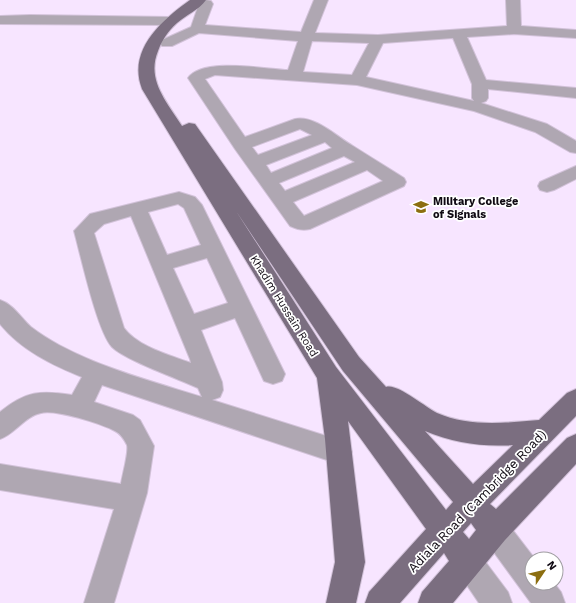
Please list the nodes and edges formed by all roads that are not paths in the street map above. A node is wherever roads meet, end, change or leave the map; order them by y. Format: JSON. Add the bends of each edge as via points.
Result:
{"nodes":[{"id":1,"x":321,"y":0,"type":"edge"},
{"id":2,"x":513,"y":0,"type":"edge"},
{"id":3,"x":206,"y":1,"type":"edge"},
{"id":4,"x":0,"y":20,"type":"edge"},
{"id":5,"x":170,"y":21,"type":"junction"},
{"id":6,"x":197,"y":29,"type":"junction"},
{"id":7,"x":514,"y":30,"type":"junction"},
{"id":8,"x":458,"y":34,"type":"junction"},
{"id":9,"x":576,"y":34,"type":"edge"},
{"id":10,"x":306,"y":37,"type":"junction"},
{"id":11,"x":378,"y":39,"type":"junction"},
{"id":12,"x":167,"y":43,"type":"junction"},
{"id":13,"x":294,"y":75,"type":"junction"},
{"id":14,"x":357,"y":80,"type":"junction"},
{"id":15,"x":480,"y":84,"type":"junction"},
{"id":16,"x":576,"y":93,"type":"edge"},
{"id":17,"x":479,"y":108,"type":"junction"},
{"id":18,"x":326,"y":135,"type":"junction"},
{"id":19,"x":241,"y":144,"type":"junction"},
{"id":20,"x":576,"y":148,"type":"edge"},
{"id":21,"x":345,"y":149,"type":"junction"},
{"id":22,"x":255,"y":163,"type":"junction"},
{"id":23,"x":368,"y":163,"type":"junction"},
{"id":24,"x":576,"y":172,"type":"edge"},
{"id":25,"x":267,"y":181,"type":"junction"},
{"id":26,"x":547,"y":186,"type":"dead end"},
{"id":27,"x":281,"y":200,"type":"junction"},
{"id":28,"x":137,"y":208,"type":"junction"},
{"id":29,"x":212,"y":249,"type":"junction"},
{"id":30,"x":161,"y":264,"type":"junction"},
{"id":31,"x":0,"y":308,"type":"edge"},
{"id":32,"x":240,"y":308,"type":"junction"},
{"id":33,"x":188,"y":325,"type":"junction"},
{"id":34,"x":339,"y":369,"type":"junction"},
{"id":35,"x":96,"y":373,"type":"junction"},
{"id":36,"x":273,"y":374,"type":"dead end"},
{"id":37,"x":210,"y":382,"type":"junction"},
{"id":38,"x":576,"y":400,"type":"edge"},
{"id":39,"x":79,"y":406,"type":"junction"},
{"id":40,"x":214,"y":412,"type":"junction"},
{"id":41,"x":0,"y":428,"type":"edge"},
{"id":42,"x":545,"y":431,"type":"junction"},
{"id":43,"x":576,"y":446,"type":"edge"},
{"id":44,"x":339,"y":452,"type":"junction"},
{"id":45,"x":0,"y":477,"type":"edge"},
{"id":46,"x":131,"y":499,"type":"junction"},
{"id":47,"x":473,"y":504,"type":"junction"},
{"id":48,"x":495,"y":530,"type":"junction"},
{"id":49,"x":444,"y":531,"type":"junction"},
{"id":50,"x":468,"y":562,"type":"junction"},
{"id":51,"x":524,"y":568,"type":"edge"},
{"id":52,"x":541,"y":591,"type":"edge"},
{"id":53,"x":99,"y":603,"type":"edge"},
{"id":54,"x":341,"y":603,"type":"edge"},
{"id":55,"x":380,"y":603,"type":"edge"},
{"id":56,"x":433,"y":603,"type":"edge"},
{"id":57,"x":497,"y":603,"type":"edge"},
{"id":58,"x":550,"y":603,"type":"edge"}],
"edges":[{"from":1,"to":10,"type":"street"},
{"from":2,"to":7,"type":"street"},
{"from":3,"to":5,"type":"main road","name":"Khadim Hussain Road"},
{"from":3,"to":6,"type":"street"},
{"from":3,"to":12,"type":"main road","name":"Khadim Hussain Road"},
{"from":4,"to":5,"type":"street"},
{"from":5,"to":34,"type":"main road","name":"Khadim Hussain Road","via":[[149,55],[146,79],[150,89]]},
{"from":6,"to":10,"type":"street"},
{"from":6,"to":12,"type":"street"},
{"from":7,"to":8,"type":"street"},
{"from":7,"to":9,"type":"street"},
{"from":8,"to":11,"type":"street"},
{"from":8,"to":15,"type":"street"},
{"from":10,"to":11,"type":"street"},
{"from":10,"to":13,"type":"street"},
{"from":11,"to":14,"type":"street"},
{"from":12,"to":34,"type":"main road","name":"Khadim Hussain Road","via":[[158,65],[159,75],[170,100]]},
{"from":13,"to":14,"type":"street"},
{"from":13,"to":19,"type":"street","via":[[214,70],[196,78]]},
{"from":14,"to":17,"type":"street"},
{"from":15,"to":16,"type":"street"},
{"from":15,"to":17,"type":"street"},
{"from":17,"to":20,"type":"street","via":[[541,128]]},
{"from":18,"to":19,"type":"street","via":[[301,123]]},
{"from":18,"to":21,"type":"street"},
{"from":18,"to":22,"type":"street"},
{"from":19,"to":22,"type":"street"},
{"from":21,"to":23,"type":"street"},
{"from":21,"to":25,"type":"street"},
{"from":22,"to":25,"type":"street"},
{"from":23,"to":27,"type":"street"},
{"from":23,"to":27,"type":"street","via":[[397,182],[303,224],[297,221]]},
{"from":24,"to":26,"type":"street"},
{"from":25,"to":27,"type":"street"},
{"from":28,"to":29,"type":"street","via":[[179,198],[188,201]]},
{"from":28,"to":30,"type":"street"},
{"from":28,"to":37,"type":"street","via":[[97,219],[84,231],[114,331],[121,341],[138,351]]},
{"from":29,"to":30,"type":"street"},
{"from":29,"to":32,"type":"street"},
{"from":30,"to":33,"type":"street"},
{"from":31,"to":35,"type":"street","via":[[10,322],[34,343],[58,358]]},
{"from":32,"to":33,"type":"street"},
{"from":32,"to":36,"type":"street"},
{"from":33,"to":37,"type":"street"},
{"from":34,"to":42,"type":"main road","via":[[396,401],[422,419],[456,432],[501,435]]},
{"from":34,"to":44,"type":"main road"},
{"from":34,"to":47,"type":"main road","name":"Khadim Hussain Road"},
{"from":34,"to":49,"type":"main road","name":"Khadim Hussain Road"},
{"from":35,"to":39,"type":"street"},
{"from":35,"to":40,"type":"street"},
{"from":37,"to":40,"type":"street"},
{"from":38,"to":42,"type":"main road","name":"Adiala Road (Cambridge Road)"},
{"from":39,"to":41,"type":"street","via":[[39,402],[21,410]]},
{"from":39,"to":46,"type":"street","via":[[124,423],[131,428],[138,440],[141,446]]},
{"from":40,"to":44,"type":"street"},
{"from":42,"to":47,"type":"main road","name":"Adiala Road (Cambridge Road)"},
{"from":43,"to":48,"type":"main road"},
{"from":44,"to":54,"type":"main road","via":[[350,562]]},
{"from":45,"to":46,"type":"street"},
{"from":46,"to":53,"type":"street"},
{"from":47,"to":48,"type":"main road","name":"Khadim Hussain Road"},
{"from":47,"to":49,"type":"main road","name":"Adiala Road (Cambridge Road)"},
{"from":48,"to":50,"type":"main road"},
{"from":48,"to":51,"type":"street","name":"Khadim Hussain Road"},
{"from":49,"to":50,"type":"main road","name":"Khadim Hussain Road"},
{"from":49,"to":55,"type":"main road","name":"Adiala Road (Cambridge Road)"},
{"from":50,"to":56,"type":"main road"},
{"from":50,"to":57,"type":"street","name":"Khadim Hussain Road"},
{"from":52,"to":58,"type":"street"}]}
